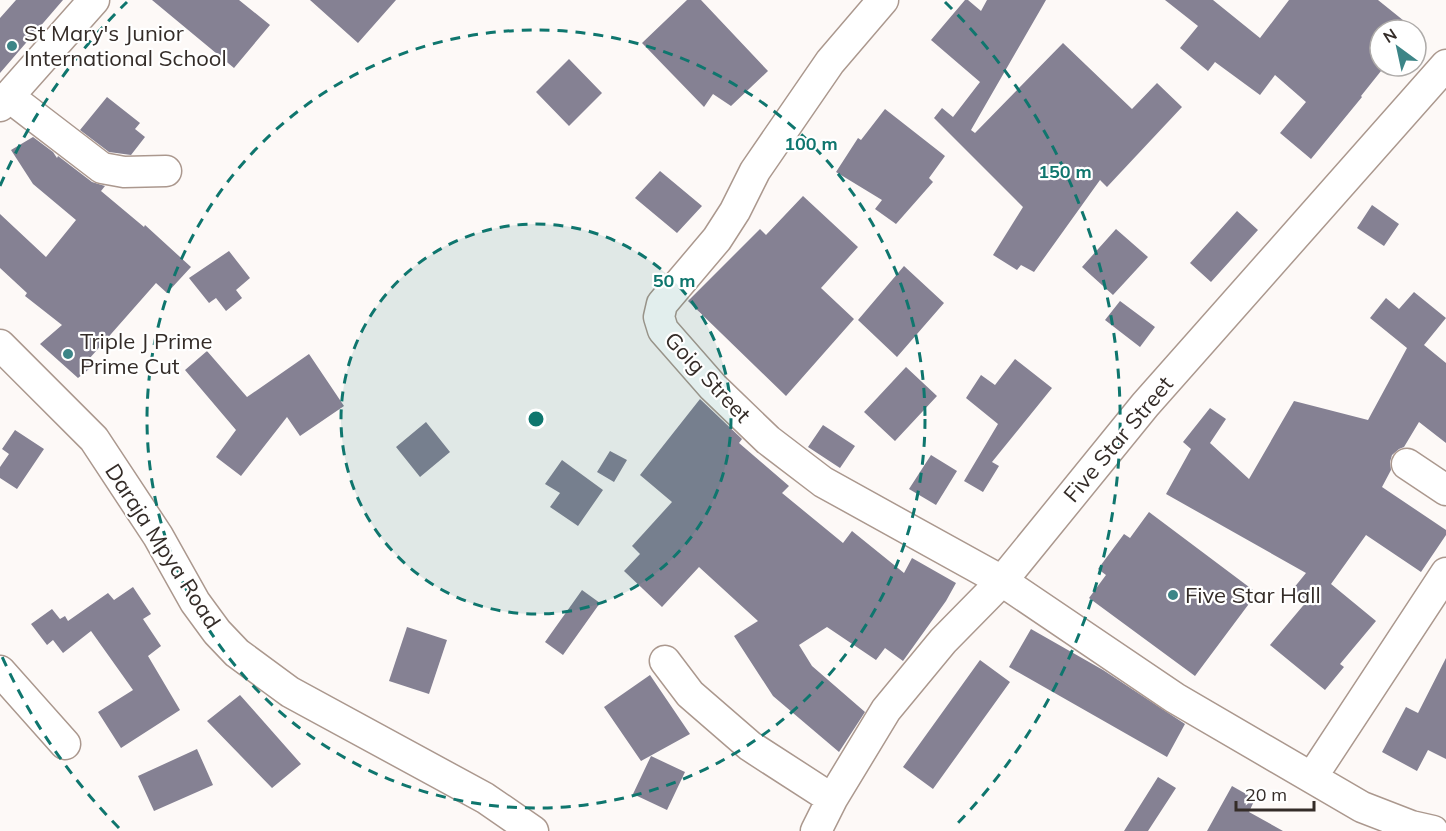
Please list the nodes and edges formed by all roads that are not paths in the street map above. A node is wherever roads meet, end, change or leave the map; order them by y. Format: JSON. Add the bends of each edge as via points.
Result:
{"nodes":[{"id":1,"x":94,"y":0,"type":"edge"},
{"id":2,"x":882,"y":0,"type":"edge"},
{"id":3,"x":1446,"y":65,"type":"edge"},
{"id":4,"x":4,"y":101,"type":"edge"},
{"id":5,"x":166,"y":171,"type":"dead end"},
{"id":6,"x":0,"y":345,"type":"edge"},
{"id":7,"x":1407,"y":464,"type":"dead end"},
{"id":8,"x":1446,"y":490,"type":"edge"},
{"id":9,"x":1446,"y":573,"type":"edge"},
{"id":10,"x":1002,"y":581,"type":"junction"},
{"id":11,"x":665,"y":661,"type":"dead end"},
{"id":12,"x":0,"y":671,"type":"edge"},
{"id":13,"x":65,"y":744,"type":"dead end"},
{"id":14,"x":1312,"y":777,"type":"junction"},
{"id":15,"x":832,"y":799,"type":"junction"},
{"id":16,"x":533,"y":831,"type":"edge"},
{"id":17,"x":816,"y":831,"type":"edge"},
{"id":18,"x":1433,"y":831,"type":"edge"}],
"edges":[{"from":1,"to":4,"type":"street"},
{"from":2,"to":10,"type":"street","name":"Goig Street","via":[[830,62],[755,171],[723,230],[662,304],[659,317],[663,330],[713,387],[768,441],[822,482]]},
{"from":3,"to":10,"type":"street","name":"Five Star Street","via":[[1145,405]]},
{"from":4,"to":5,"type":"street","via":[[102,168]]},
{"from":6,"to":16,"type":"street","name":"Daraja Mpya Road","via":[[94,440],[158,536],[195,602],[237,653],[290,692],[485,798]]},
{"from":7,"to":8,"type":"street"},
{"from":9,"to":14,"type":"street"},
{"from":10,"to":14,"type":"street","name":"Goig Street","via":[[1175,698]]},
{"from":10,"to":15,"type":"street","name":"Five Star Street","via":[[943,641],[886,710]]},
{"from":11,"to":15,"type":"street","via":[[690,694],[750,746]]},
{"from":12,"to":13,"type":"street"},
{"from":14,"to":18,"type":"street","name":"Goig Street","via":[[1362,807]]},
{"from":15,"to":17,"type":"street","name":"Five Star Street"}]}
